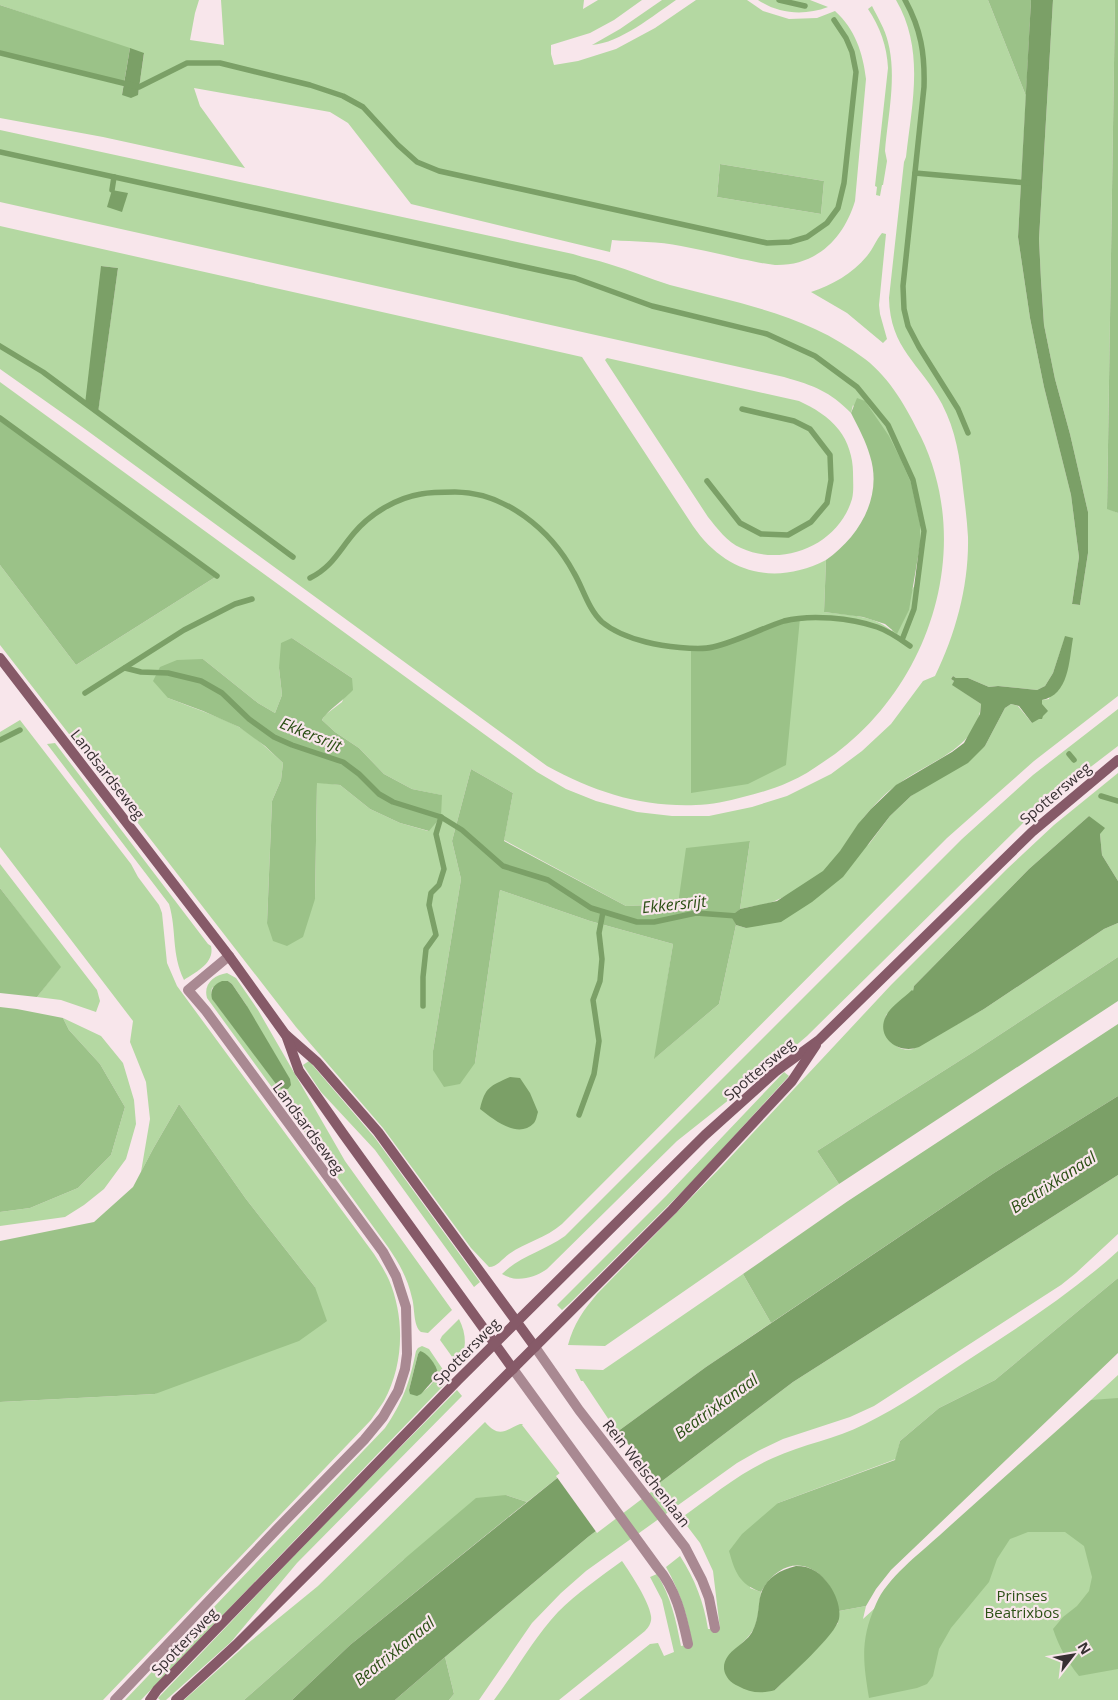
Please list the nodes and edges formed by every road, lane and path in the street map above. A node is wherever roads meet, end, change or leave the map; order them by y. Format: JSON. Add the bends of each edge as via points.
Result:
{"nodes":[{"id":1,"x":0,"y":658,"type":"edge"},
{"id":2,"x":1118,"y":760,"type":"edge"},
{"id":3,"x":229,"y":956,"type":"junction"},
{"id":4,"x":286,"y":1034,"type":"junction"},
{"id":5,"x":819,"y":1040,"type":"junction"},
{"id":6,"x":517,"y":1322,"type":"junction"},
{"id":7,"x":407,"y":1340,"type":"joint"},
{"id":8,"x":495,"y":1343,"type":"junction"},
{"id":9,"x":534,"y":1347,"type":"junction"},
{"id":10,"x":513,"y":1369,"type":"junction"},
{"id":11,"x":715,"y":1628,"type":"dead end"},
{"id":12,"x":688,"y":1644,"type":"dead end"},
{"id":13,"x":115,"y":1700,"type":"edge"},
{"id":14,"x":150,"y":1700,"type":"edge"},
{"id":15,"x":176,"y":1700,"type":"edge"}],
"edges":[{"from":1,"to":3,"type":"main road","name":"Landsardseweg"},
{"from":2,"to":5,"type":"main road","name":"Spottersweg","via":[[1032,832]]},
{"from":3,"to":4,"type":"main road","name":"Landsardseweg"},
{"from":3,"to":7,"type":"street","name":"Landsardseweg","via":[[188,990],[383,1252],[396,1276],[406,1307]]},
{"from":4,"to":6,"type":"main road","name":"Landsardseweg","via":[[316,1062],[378,1132]]},
{"from":4,"to":8,"type":"main road","name":"Landsardseweg","via":[[299,1071]]},
{"from":5,"to":6,"type":"main road","name":"Spottersweg","via":[[774,1072],[705,1135]]},
{"from":5,"to":9,"type":"main road","name":"Spottersweg","via":[[792,1081],[719,1161]]},
{"from":6,"to":8,"type":"main road","name":"Spottersweg"},
{"from":6,"to":9,"type":"main road","name":"Landsardseweg"},
{"from":7,"to":13,"type":"street","name":"Spottersweg","via":[[405,1369],[398,1391],[383,1417]]},
{"from":8,"to":10,"type":"main road","name":"Landsardseweg"},
{"from":8,"to":14,"type":"main road","name":"Spottersweg"},
{"from":9,"to":10,"type":"main road","name":"Spottersweg"},
{"from":9,"to":11,"type":"street","name":"Rein Welschenlaan","via":[[685,1547],[709,1598]]},
{"from":10,"to":12,"type":"street","via":[[666,1579],[676,1598]]},
{"from":10,"to":15,"type":"main road","name":"Spottersweg","via":[[236,1645]]}]}
